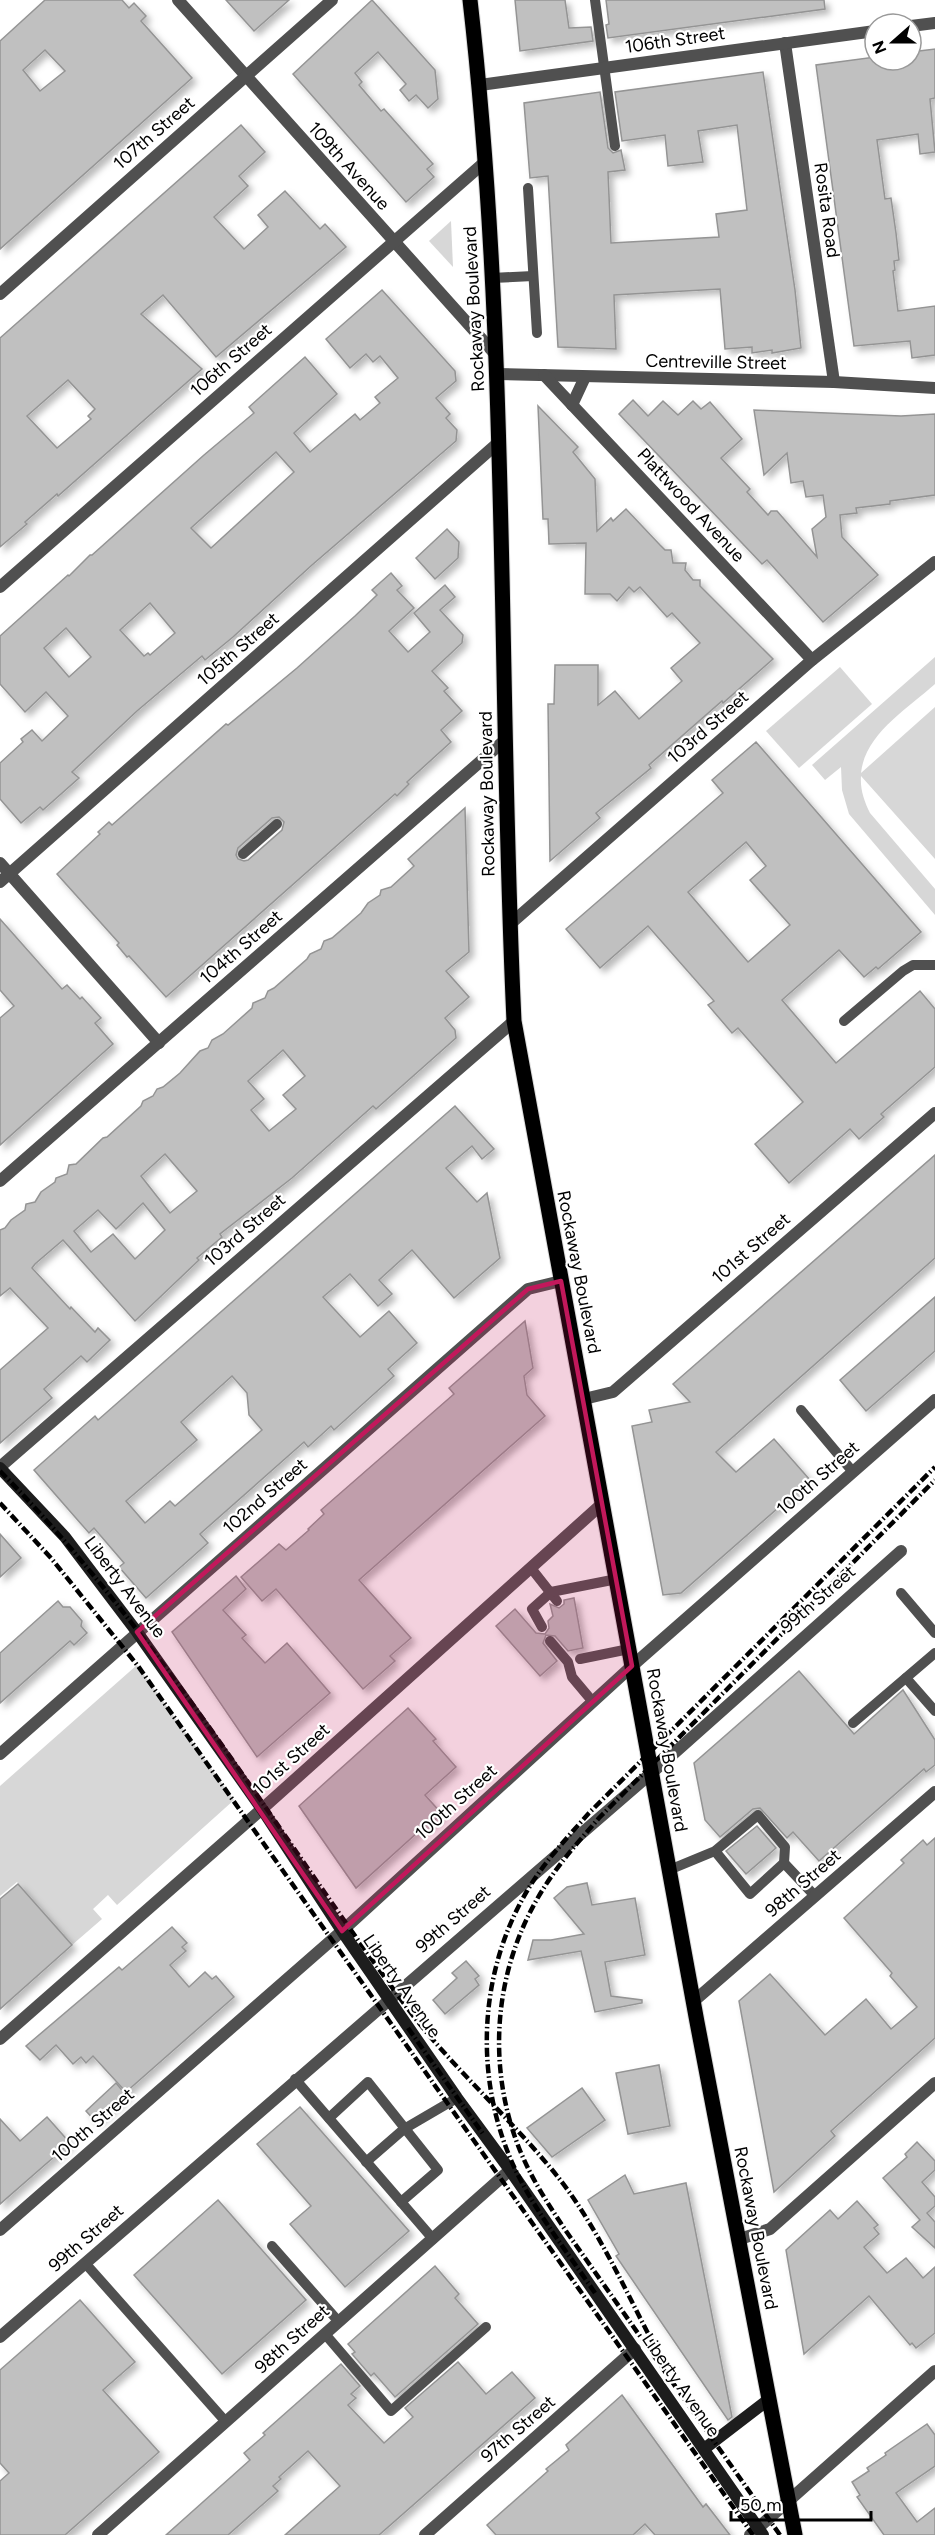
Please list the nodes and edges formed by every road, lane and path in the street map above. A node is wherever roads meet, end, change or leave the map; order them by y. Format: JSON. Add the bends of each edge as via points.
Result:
{"nodes":[{"id":1,"x":178,"y":0,"type":"edge"},
{"id":2,"x":332,"y":0,"type":"edge"},
{"id":3,"x":470,"y":0,"type":"edge"},
{"id":4,"x":595,"y":0,"type":"edge"},
{"id":5,"x":863,"y":33,"type":"edge"},
{"id":6,"x":785,"y":43,"type":"junction"},
{"id":7,"x":604,"y":68,"type":"junction"},
{"id":8,"x":246,"y":77,"type":"junction"},
{"id":9,"x":480,"y":85,"type":"junction"},
{"id":10,"x":615,"y":146,"type":"dead end"},
{"id":11,"x":486,"y":161,"type":"junction"},
{"id":12,"x":528,"y":188,"type":"dead end"},
{"id":13,"x":392,"y":242,"type":"junction"},
{"id":14,"x":533,"y":276,"type":"junction"},
{"id":15,"x":492,"y":278,"type":"junction"},
{"id":16,"x":0,"y":294,"type":"edge"},
{"id":17,"x":537,"y":333,"type":"dead end"},
{"id":18,"x":496,"y":355,"type":"junction"},
{"id":19,"x":496,"y":374,"type":"junction"},
{"id":20,"x":544,"y":375,"type":"junction"},
{"id":21,"x":585,"y":377,"type":"junction"},
{"id":22,"x":834,"y":382,"type":"junction"},
{"id":23,"x":935,"y":388,"type":"edge"},
{"id":24,"x":572,"y":405,"type":"junction"},
{"id":25,"x":499,"y":442,"type":"junction"},
{"id":26,"x":935,"y":562,"type":"edge"},
{"id":27,"x":0,"y":587,"type":"edge"},
{"id":28,"x":812,"y":660,"type":"junction"},
{"id":29,"x":505,"y":740,"type":"junction"},
{"id":30,"x":277,"y":824,"type":"dead end"},
{"id":31,"x":243,"y":854,"type":"dead end"},
{"id":32,"x":0,"y":863,"type":"edge"},
{"id":33,"x":5,"y":878,"type":"edge"},
{"id":34,"x":509,"y":925,"type":"junction"},
{"id":35,"x":935,"y":965,"type":"edge"},
{"id":36,"x":514,"y":1021,"type":"junction"},
{"id":37,"x":844,"y":1021,"type":"dead end"},
{"id":38,"x":159,"y":1043,"type":"junction"},
{"id":39,"x":935,"y":1113,"type":"edge"},
{"id":40,"x":0,"y":1181,"type":"edge"},
{"id":41,"x":561,"y":1281,"type":"junction"},
{"id":42,"x":584,"y":1399,"type":"junction"},
{"id":43,"x":935,"y":1400,"type":"edge"},
{"id":44,"x":801,"y":1410,"type":"dead end"},
{"id":45,"x":0,"y":1468,"type":"edge"},
{"id":46,"x":853,"y":1472,"type":"junction"},
{"id":47,"x":603,"y":1503,"type":"junction"},
{"id":48,"x":901,"y":1551,"type":"dead end"},
{"id":49,"x":531,"y":1568,"type":"junction"},
{"id":50,"x":617,"y":1579,"type":"junction"},
{"id":51,"x":901,"y":1593,"type":"dead end"},
{"id":52,"x":554,"y":1596,"type":"junction"},
{"id":53,"x":542,"y":1627,"type":"dead end"},
{"id":54,"x":137,"y":1632,"type":"junction"},
{"id":55,"x":935,"y":1633,"type":"edge"},
{"id":56,"x":550,"y":1641,"type":"dead end"},
{"id":57,"x":629,"y":1649,"type":"junction"},
{"id":58,"x":935,"y":1653,"type":"edge"},
{"id":59,"x":567,"y":1656,"type":"junction"},
{"id":60,"x":632,"y":1666,"type":"junction"},
{"id":61,"x":906,"y":1678,"type":"junction"},
{"id":62,"x":593,"y":1702,"type":"junction"},
{"id":63,"x":935,"y":1711,"type":"edge"},
{"id":64,"x":853,"y":1723,"type":"dead end"},
{"id":65,"x":0,"y":1754,"type":"edge"},
{"id":66,"x":651,"y":1771,"type":"junction"},
{"id":67,"x":935,"y":1792,"type":"edge"},
{"id":68,"x":262,"y":1809,"type":"junction"},
{"id":69,"x":715,"y":1851,"type":"junction"},
{"id":70,"x":784,"y":1863,"type":"junction"},
{"id":71,"x":669,"y":1870,"type":"junction"},
{"id":72,"x":815,"y":1896,"type":"junction"},
{"id":73,"x":342,"y":1931,"type":"junction"},
{"id":74,"x":389,"y":1998,"type":"junction"},
{"id":75,"x":694,"y":2001,"type":"junction"},
{"id":76,"x":0,"y":2039,"type":"edge"},
{"id":77,"x":295,"y":2079,"type":"junction"},
{"id":78,"x":935,"y":2083,"type":"edge"},
{"id":79,"x":458,"y":2098,"type":"junction"},
{"id":80,"x":329,"y":2118,"type":"junction"},
{"id":81,"x":404,"y":2128,"type":"junction"},
{"id":82,"x":366,"y":2162,"type":"junction"},
{"id":83,"x":510,"y":2170,"type":"junction"},
{"id":84,"x":401,"y":2202,"type":"junction"},
{"id":85,"x":0,"y":2230,"type":"edge"},
{"id":86,"x":433,"y":2239,"type":"junction"},
{"id":87,"x":740,"y":2239,"type":"junction"},
{"id":88,"x":272,"y":2246,"type":"dead end"},
{"id":89,"x":85,"y":2263,"type":"junction"},
{"id":90,"x":339,"y":2322,"type":"junction"},
{"id":91,"x":486,"y":2327,"type":"dead end"},
{"id":92,"x":325,"y":2334,"type":"junction"},
{"id":93,"x":0,"y":2337,"type":"edge"},
{"id":94,"x":635,"y":2349,"type":"junction"},
{"id":95,"x":935,"y":2371,"type":"edge"},
{"id":96,"x":768,"y":2400,"type":"junction"},
{"id":97,"x":226,"y":2422,"type":"junction"},
{"id":98,"x":704,"y":2450,"type":"junction"},
{"id":99,"x":787,"y":2502,"type":"junction"},
{"id":100,"x":757,"y":2533,"type":"edge"},
{"id":101,"x":98,"y":2535,"type":"edge"},
{"id":102,"x":424,"y":2535,"type":"edge"},
{"id":103,"x":795,"y":2535,"type":"edge"}],
"edges":[{"from":1,"to":8,"type":"street","name":"109th Avenue"},
{"from":2,"to":8,"type":"street","name":"107th Street"},
{"from":3,"to":9,"type":"main road","name":"Rockaway Boulevard"},
{"from":4,"to":7,"type":"lane"},
{"from":5,"to":6,"type":"street","name":"106th Street"},
{"from":6,"to":7,"type":"street","name":"106th Street"},
{"from":6,"to":22,"type":"street","name":"Rosita Road"},
{"from":7,"to":9,"type":"street","name":"106th Street"},
{"from":7,"to":10,"type":"lane"},
{"from":8,"to":13,"type":"street","name":"109th Avenue"},
{"from":8,"to":16,"type":"street","name":"107th Street"},
{"from":9,"to":11,"type":"main road","name":"Rockaway Boulevard"},
{"from":11,"to":13,"type":"street","name":"106th Street"},
{"from":11,"to":15,"type":"main road","name":"Rockaway Boulevard"},
{"from":12,"to":14,"type":"lane"},
{"from":13,"to":18,"type":"street","name":"109th Avenue"},
{"from":13,"to":27,"type":"street","name":"106th Street"},
{"from":14,"to":15,"type":"lane"},
{"from":14,"to":17,"type":"lane"},
{"from":15,"to":18,"type":"main road","name":"Rockaway Boulevard"},
{"from":18,"to":19,"type":"main road","name":"Rockaway Boulevard"},
{"from":19,"to":20,"type":"street","name":"Centreville Street"},
{"from":19,"to":25,"type":"main road","name":"Rockaway Boulevard"},
{"from":20,"to":21,"type":"street","name":"Centreville Street"},
{"from":20,"to":24,"type":"street","name":"Plattwood Avenue"},
{"from":21,"to":22,"type":"street","name":"Centreville Street"},
{"from":21,"to":24,"type":"street"},
{"from":22,"to":23,"type":"street","name":"Centreville Street"},
{"from":24,"to":28,"type":"street","name":"Plattwood Avenue"},
{"from":25,"to":29,"type":"main road","name":"Rockaway Boulevard"},
{"from":25,"to":33,"type":"street","name":"105th Street"},
{"from":26,"to":28,"type":"street","name":"103rd Street"},
{"from":28,"to":34,"type":"street","name":"103rd Street"},
{"from":29,"to":34,"type":"main road","name":"Rockaway Boulevard"},
{"from":29,"to":38,"type":"street","name":"104th Street"},
{"from":30,"to":31,"type":"lane"},
{"from":32,"to":33,"type":"street"},
{"from":33,"to":38,"type":"street"},
{"from":34,"to":36,"type":"main road","name":"Rockaway Boulevard"},
{"from":35,"to":37,"type":"lane","via":[[913,965],[903,971]]},
{"from":36,"to":41,"type":"main road","name":"Rockaway Boulevard"},
{"from":36,"to":45,"type":"street","name":"103rd Street"},
{"from":38,"to":40,"type":"street","name":"104th Street"},
{"from":39,"to":42,"type":"street","name":"101st Street","via":[[613,1392]]},
{"from":41,"to":42,"type":"main road","name":"Rockaway Boulevard"},
{"from":41,"to":54,"type":"street","name":"102nd Street","via":[[528,1289]]},
{"from":42,"to":47,"type":"main road","name":"Rockaway Boulevard"},
{"from":43,"to":46,"type":"street","name":"100th Street"},
{"from":44,"to":46,"type":"lane"},
{"from":45,"to":54,"type":"street","name":"Liberty Avenue","via":[[65,1537]]},
{"from":46,"to":60,"type":"street","name":"100th Street"},
{"from":47,"to":49,"type":"street","name":"101st Street"},
{"from":47,"to":50,"type":"main road","name":"Rockaway Boulevard"},
{"from":48,"to":66,"type":"street","name":"99th Street"},
{"from":49,"to":52,"type":"lane"},
{"from":49,"to":68,"type":"street","name":"101st Street"},
{"from":50,"to":52,"type":"lane"},
{"from":50,"to":57,"type":"main road","name":"Rockaway Boulevard"},
{"from":51,"to":55,"type":"lane"},
{"from":52,"to":53,"type":"lane","via":[[532,1609]]},
{"from":54,"to":65,"type":"street","name":"102nd Street"},
{"from":54,"to":68,"type":"street","name":"Liberty Avenue"},
{"from":56,"to":59,"type":"lane"},
{"from":57,"to":59,"type":"lane"},
{"from":57,"to":60,"type":"main road","name":"Rockaway Boulevard"},
{"from":58,"to":61,"type":"lane"},
{"from":59,"to":62,"type":"lane","via":[[572,1677]]},
{"from":60,"to":62,"type":"street","name":"100th Street"},
{"from":60,"to":66,"type":"main road","name":"Rockaway Boulevard"},
{"from":61,"to":63,"type":"lane"},
{"from":61,"to":64,"type":"lane"},
{"from":62,"to":73,"type":"street","name":"100th Street"},
{"from":66,"to":71,"type":"main road","name":"Rockaway Boulevard"},
{"from":66,"to":74,"type":"street","name":"99th Street"},
{"from":67,"to":72,"type":"street","name":"98th Street"},
{"from":68,"to":73,"type":"street","name":"Liberty Avenue"},
{"from":68,"to":76,"type":"street","name":"101st Street"},
{"from":69,"to":70,"type":"lane","via":[[750,1894]]},
{"from":69,"to":70,"type":"lane","via":[[758,1815],[785,1847]]},
{"from":69,"to":71,"type":"lane"},
{"from":70,"to":72,"type":"lane"},
{"from":71,"to":75,"type":"main road","name":"Rockaway Boulevard"},
{"from":72,"to":75,"type":"street","name":"98th Street"},
{"from":73,"to":74,"type":"street","name":"Liberty Avenue"},
{"from":73,"to":85,"type":"street","name":"100th Street"},
{"from":74,"to":77,"type":"street","name":"99th Street"},
{"from":74,"to":79,"type":"street","name":"Liberty Avenue"},
{"from":75,"to":87,"type":"main road","name":"Rockaway Boulevard"},
{"from":77,"to":80,"type":"lane"},
{"from":77,"to":89,"type":"street","name":"99th Street"},
{"from":78,"to":87,"type":"street","via":[[770,2229]]},
{"from":79,"to":81,"type":"lane"},
{"from":79,"to":83,"type":"street","name":"Liberty Avenue"},
{"from":80,"to":81,"type":"lane","via":[[368,2082]]},
{"from":80,"to":82,"type":"lane"},
{"from":81,"to":82,"type":"lane"},
{"from":81,"to":84,"type":"lane","via":[[438,2170]]},
{"from":82,"to":84,"type":"lane"},
{"from":83,"to":86,"type":"street","name":"98th Street"},
{"from":83,"to":94,"type":"street","name":"Liberty Avenue"},
{"from":84,"to":86,"type":"lane"},
{"from":86,"to":90,"type":"street","name":"98th Street"},
{"from":87,"to":96,"type":"main road","name":"Rockaway Boulevard"},
{"from":88,"to":90,"type":"lane"},
{"from":89,"to":93,"type":"street","name":"99th Street"},
{"from":89,"to":97,"type":"lane"},
{"from":90,"to":92,"type":"street","name":"98th Street"},
{"from":91,"to":92,"type":"lane","via":[[391,2411]]},
{"from":92,"to":97,"type":"street","name":"98th Street"},
{"from":94,"to":98,"type":"street","name":"Liberty Avenue"},
{"from":94,"to":102,"type":"street","name":"97th Street"},
{"from":95,"to":99,"type":"street"},
{"from":96,"to":98,"type":"street"},
{"from":96,"to":99,"type":"main road","name":"Rockaway Boulevard"},
{"from":97,"to":101,"type":"street","name":"98th Street"},
{"from":98,"to":100,"type":"street","name":"Liberty Avenue"},
{"from":99,"to":100,"type":"street"},
{"from":99,"to":103,"type":"main road","name":"Rockaway Boulevard"}]}
